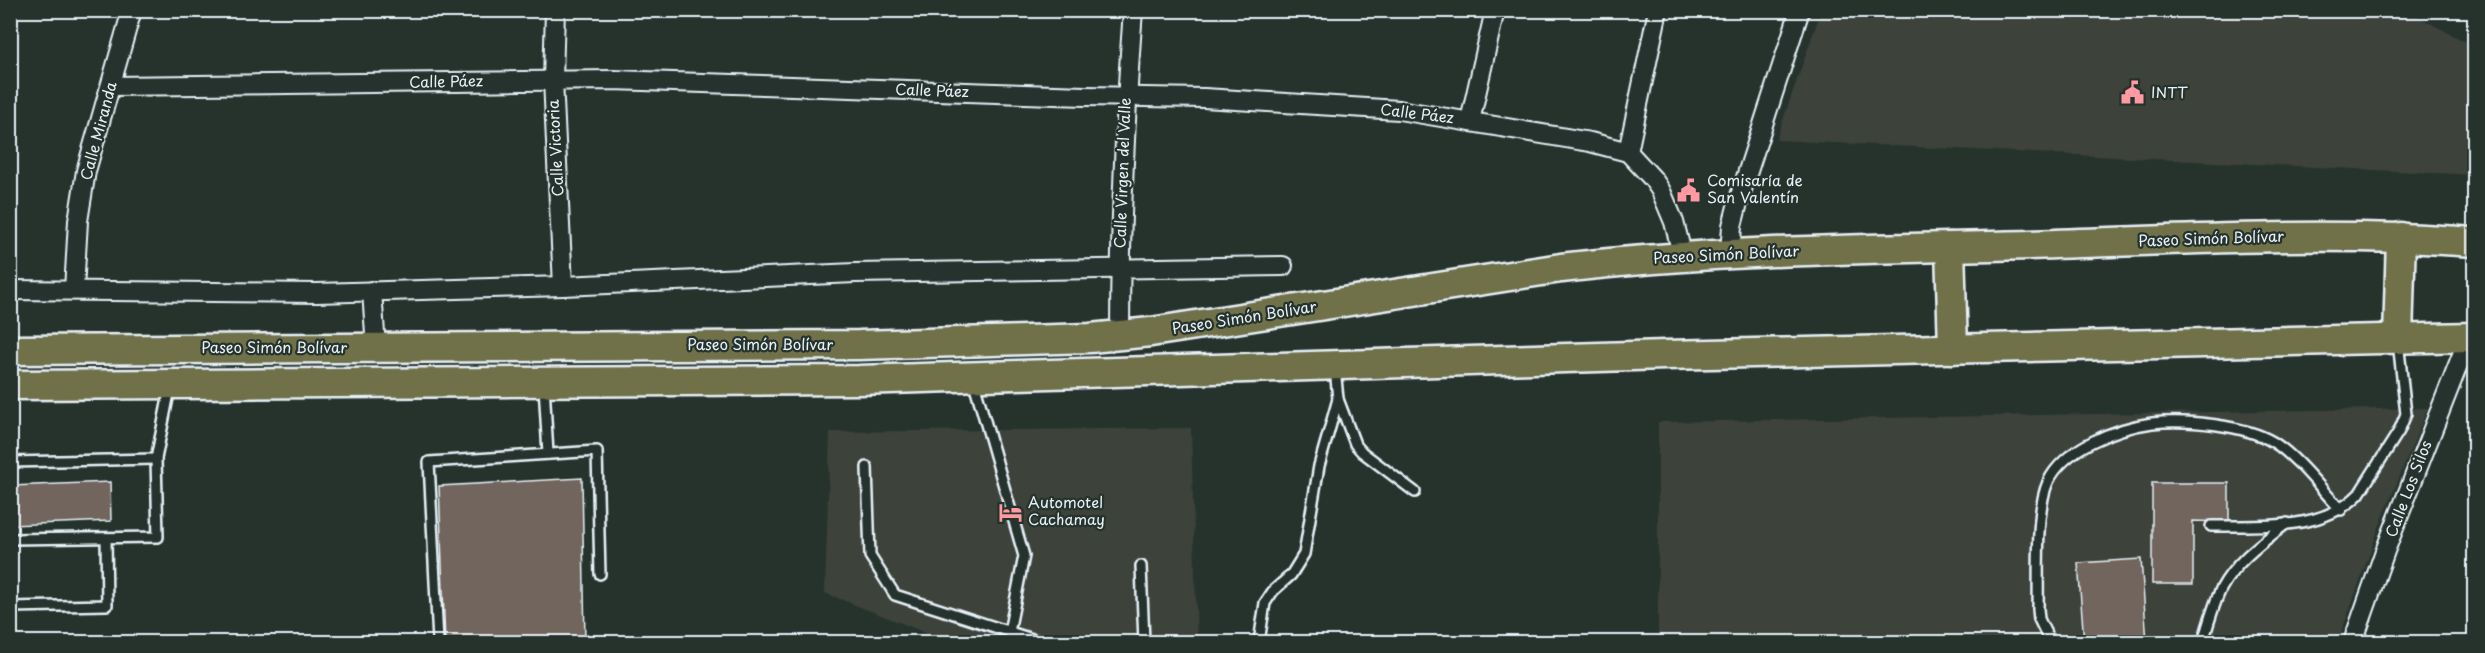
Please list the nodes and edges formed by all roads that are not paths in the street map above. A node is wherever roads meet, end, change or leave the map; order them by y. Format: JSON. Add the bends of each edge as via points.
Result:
{"nodes":[{"id":1,"x":132,"y":10,"type":"edge"},
{"id":2,"x":555,"y":10,"type":"edge"},
{"id":3,"x":1133,"y":10,"type":"edge"},
{"id":4,"x":1495,"y":10,"type":"edge"},
{"id":5,"x":1658,"y":10,"type":"edge"},
{"id":6,"x":1800,"y":10,"type":"edge"},
{"id":7,"x":553,"y":80,"type":"junction"},
{"id":8,"x":111,"y":86,"type":"junction"},
{"id":9,"x":1126,"y":97,"type":"junction"},
{"id":10,"x":1470,"y":121,"type":"junction"},
{"id":11,"x":1628,"y":152,"type":"junction"},
{"id":12,"x":2401,"y":237,"type":"junction"},
{"id":13,"x":2475,"y":242,"type":"edge"},
{"id":14,"x":1950,"y":247,"type":"junction"},
{"id":15,"x":1730,"y":254,"type":"junction"},
{"id":16,"x":1683,"y":257,"type":"junction"},
{"id":17,"x":1283,"y":266,"type":"dead end"},
{"id":18,"x":1120,"y":267,"type":"junction"},
{"id":19,"x":563,"y":286,"type":"junction"},
{"id":20,"x":10,"y":290,"type":"edge"},
{"id":21,"x":74,"y":290,"type":"junction"},
{"id":22,"x":372,"y":291,"type":"junction"},
{"id":23,"x":1120,"y":335,"type":"junction"},
{"id":24,"x":2472,"y":337,"type":"edge"},
{"id":25,"x":2398,"y":339,"type":"junction"},
{"id":26,"x":376,"y":348,"type":"junction"},
{"id":27,"x":1953,"y":349,"type":"junction"},
{"id":28,"x":10,"y":350,"type":"edge"},
{"id":29,"x":1335,"y":365,"type":"junction"},
{"id":30,"x":972,"y":377,"type":"junction"},
{"id":31,"x":543,"y":382,"type":"junction"},
{"id":32,"x":10,"y":385,"type":"edge"},
{"id":33,"x":171,"y":385,"type":"junction"},
{"id":34,"x":1338,"y":399,"type":"junction"},
{"id":35,"x":548,"y":454,"type":"junction"},
{"id":36,"x":156,"y":459,"type":"junction"},
{"id":37,"x":10,"y":462,"type":"edge"},
{"id":38,"x":867,"y":467,"type":"dead end"},
{"id":39,"x":1415,"y":492,"type":"dead end"},
{"id":40,"x":2341,"y":510,"type":"junction"},
{"id":41,"x":2287,"y":523,"type":"junction"},
{"id":42,"x":2211,"y":526,"type":"dead end"},
{"id":43,"x":106,"y":537,"type":"junction"},
{"id":44,"x":10,"y":539,"type":"edge"},
{"id":45,"x":1141,"y":566,"type":"dead end"},
{"id":46,"x":600,"y":574,"type":"dead end"},
{"id":47,"x":10,"y":607,"type":"edge"},
{"id":48,"x":1009,"y":632,"type":"junction"},
{"id":49,"x":438,"y":642,"type":"edge"},
{"id":50,"x":1041,"y":642,"type":"edge"},
{"id":51,"x":1143,"y":642,"type":"edge"},
{"id":52,"x":1259,"y":642,"type":"edge"},
{"id":53,"x":2050,"y":642,"type":"edge"},
{"id":54,"x":2203,"y":642,"type":"edge"},
{"id":55,"x":2353,"y":642,"type":"edge"}],
"edges":[{"from":1,"to":8,"type":"street","name":"Calle Miranda"},
{"from":2,"to":7,"type":"street","name":"Calle Victoria"},
{"from":3,"to":9,"type":"street","name":"Calle Virgen del Valle"},
{"from":4,"to":10,"type":"street"},
{"from":5,"to":11,"type":"street"},
{"from":6,"to":15,"type":"street","via":[[1739,198]]},
{"from":7,"to":8,"type":"street","name":"Calle Páez"},
{"from":7,"to":9,"type":"street","name":"Calle Páez"},
{"from":7,"to":19,"type":"street","name":"Calle Victoria"},
{"from":8,"to":21,"type":"street","name":"Calle Miranda","via":[[86,171]]},
{"from":9,"to":10,"type":"street","name":"Calle Páez","via":[[1284,101],[1399,110]]},
{"from":9,"to":18,"type":"street","name":"Calle Virgen del Valle"},
{"from":10,"to":11,"type":"street","name":"Calle Páez"},
{"from":11,"to":16,"type":"street","via":[[1661,191]]},
{"from":12,"to":13,"type":"main road","name":"Paseo Simón Bolívar"},
{"from":12,"to":14,"type":"main road","name":"Paseo Simón Bolívar"},
{"from":12,"to":25,"type":"main road"},
{"from":14,"to":15,"type":"main road","name":"Paseo Simón Bolívar"},
{"from":14,"to":27,"type":"main road"},
{"from":15,"to":16,"type":"main road","name":"Paseo Simón Bolívar"},
{"from":16,"to":23,"type":"main road","name":"Paseo Simón Bolívar","via":[[1560,268]]},
{"from":17,"to":18,"type":"street"},
{"from":18,"to":19,"type":"street","via":[[855,273]]},
{"from":18,"to":23,"type":"street","name":"Calle Virgen del Valle"},
{"from":19,"to":22,"type":"street"},
{"from":20,"to":21,"type":"street"},
{"from":21,"to":22,"type":"street"},
{"from":22,"to":26,"type":"street"},
{"from":23,"to":26,"type":"main road","name":"Paseo Simón Bolívar","via":[[870,345]]},
{"from":24,"to":25,"type":"main road"},
{"from":24,"to":55,"type":"street","name":"Calle Los Silos","via":[[2385,551]]},
{"from":25,"to":27,"type":"main road"},
{"from":25,"to":40,"type":"lane","via":[[2406,404],[2404,420],[2359,494]]},
{"from":26,"to":28,"type":"main road","name":"Paseo Simón Bolívar"},
{"from":27,"to":29,"type":"main road"},
{"from":29,"to":30,"type":"main road"},
{"from":29,"to":34,"type":"lane"},
{"from":30,"to":31,"type":"main road"},
{"from":30,"to":48,"type":"lane","via":[[1024,556]]},
{"from":31,"to":33,"type":"main road"},
{"from":31,"to":35,"type":"lane"},
{"from":32,"to":33,"type":"main road"},
{"from":33,"to":36,"type":"lane"},
{"from":34,"to":39,"type":"lane","via":[[1362,452]]},
{"from":34,"to":52,"type":"lane","via":[[1318,466],[1304,554],[1265,603]]},
{"from":35,"to":46,"type":"lane","via":[[597,451]]},
{"from":35,"to":49,"type":"lane","via":[[429,462]]},
{"from":36,"to":37,"type":"lane"},
{"from":36,"to":43,"type":"lane","via":[[158,537]]},
{"from":38,"to":48,"type":"lane","via":[[870,556],[895,595]]},
{"from":40,"to":41,"type":"lane"},
{"from":40,"to":53,"type":"lane","via":[[2275,443],[2238,429],[2152,423],[2102,438],[2066,459],[2043,496],[2038,609]]},
{"from":41,"to":42,"type":"lane"},
{"from":41,"to":54,"type":"lane","via":[[2256,547],[2232,574],[2222,589]]},
{"from":43,"to":44,"type":"lane"},
{"from":43,"to":47,"type":"lane","via":[[107,605]]},
{"from":45,"to":51,"type":"lane"},
{"from":48,"to":50,"type":"lane"}]}
